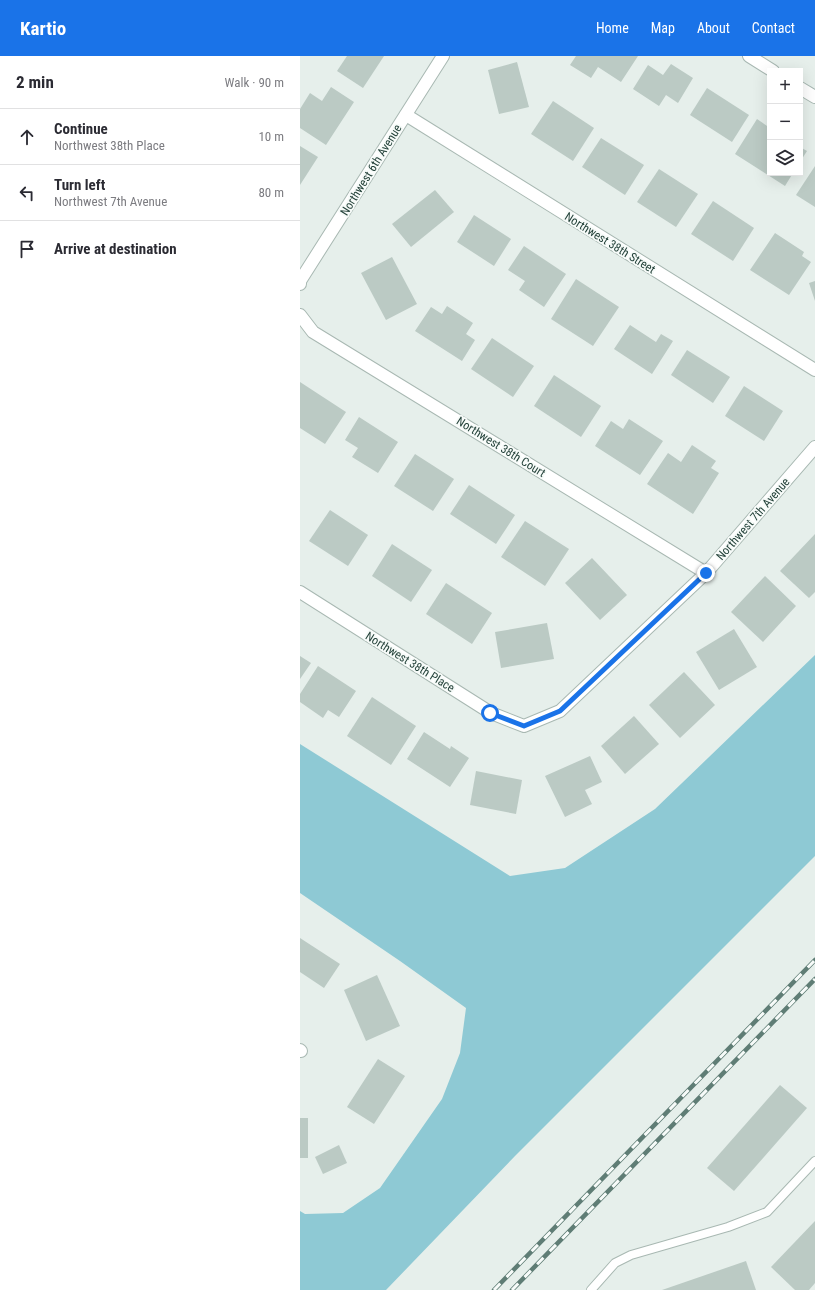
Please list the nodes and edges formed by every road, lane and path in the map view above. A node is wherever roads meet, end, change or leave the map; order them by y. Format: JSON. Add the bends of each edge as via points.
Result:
{"nodes":[{"id":1,"x":442,"y":56,"type":"edge"},
{"id":2,"x":749,"y":56,"type":"edge"},
{"id":3,"x":768,"y":68,"type":"edge"},
{"id":4,"x":803,"y":90,"type":"edge"},
{"id":5,"x":815,"y":97,"type":"edge"},
{"id":6,"x":406,"y":115,"type":"junction"},
{"id":7,"x":300,"y":284,"type":"edge"},
{"id":8,"x":300,"y":316,"type":"edge"},
{"id":9,"x":815,"y":370,"type":"edge"},
{"id":10,"x":815,"y":447,"type":"edge"},
{"id":11,"x":706,"y":573,"type":"junction"},
{"id":12,"x":300,"y":592,"type":"edge"},
{"id":13,"x":524,"y":726,"type":"joint"},
{"id":14,"x":815,"y":1161,"type":"edge"},
{"id":15,"x":591,"y":1290,"type":"edge"}],
"edges":[{"from":1,"to":6,"type":"street","name":"Northwest 6th Avenue"},
{"from":2,"to":3,"type":"street"},
{"from":4,"to":5,"type":"street"},
{"from":6,"to":7,"type":"street","name":"Northwest 6th Avenue"},
{"from":6,"to":9,"type":"street","name":"Northwest 38th Street"},
{"from":8,"to":11,"type":"street","name":"Northwest 38th Court","via":[[313,332]]},
{"from":10,"to":11,"type":"street","name":"Northwest 7th Avenue"},
{"from":11,"to":13,"type":"street","name":"Northwest 7th Avenue","via":[[560,711]]},
{"from":12,"to":13,"type":"street","name":"Northwest 38th Place","via":[[490,713]]},
{"from":14,"to":15,"type":"lane","via":[[767,1212],[728,1227],[631,1255],[616,1263]]}]}
